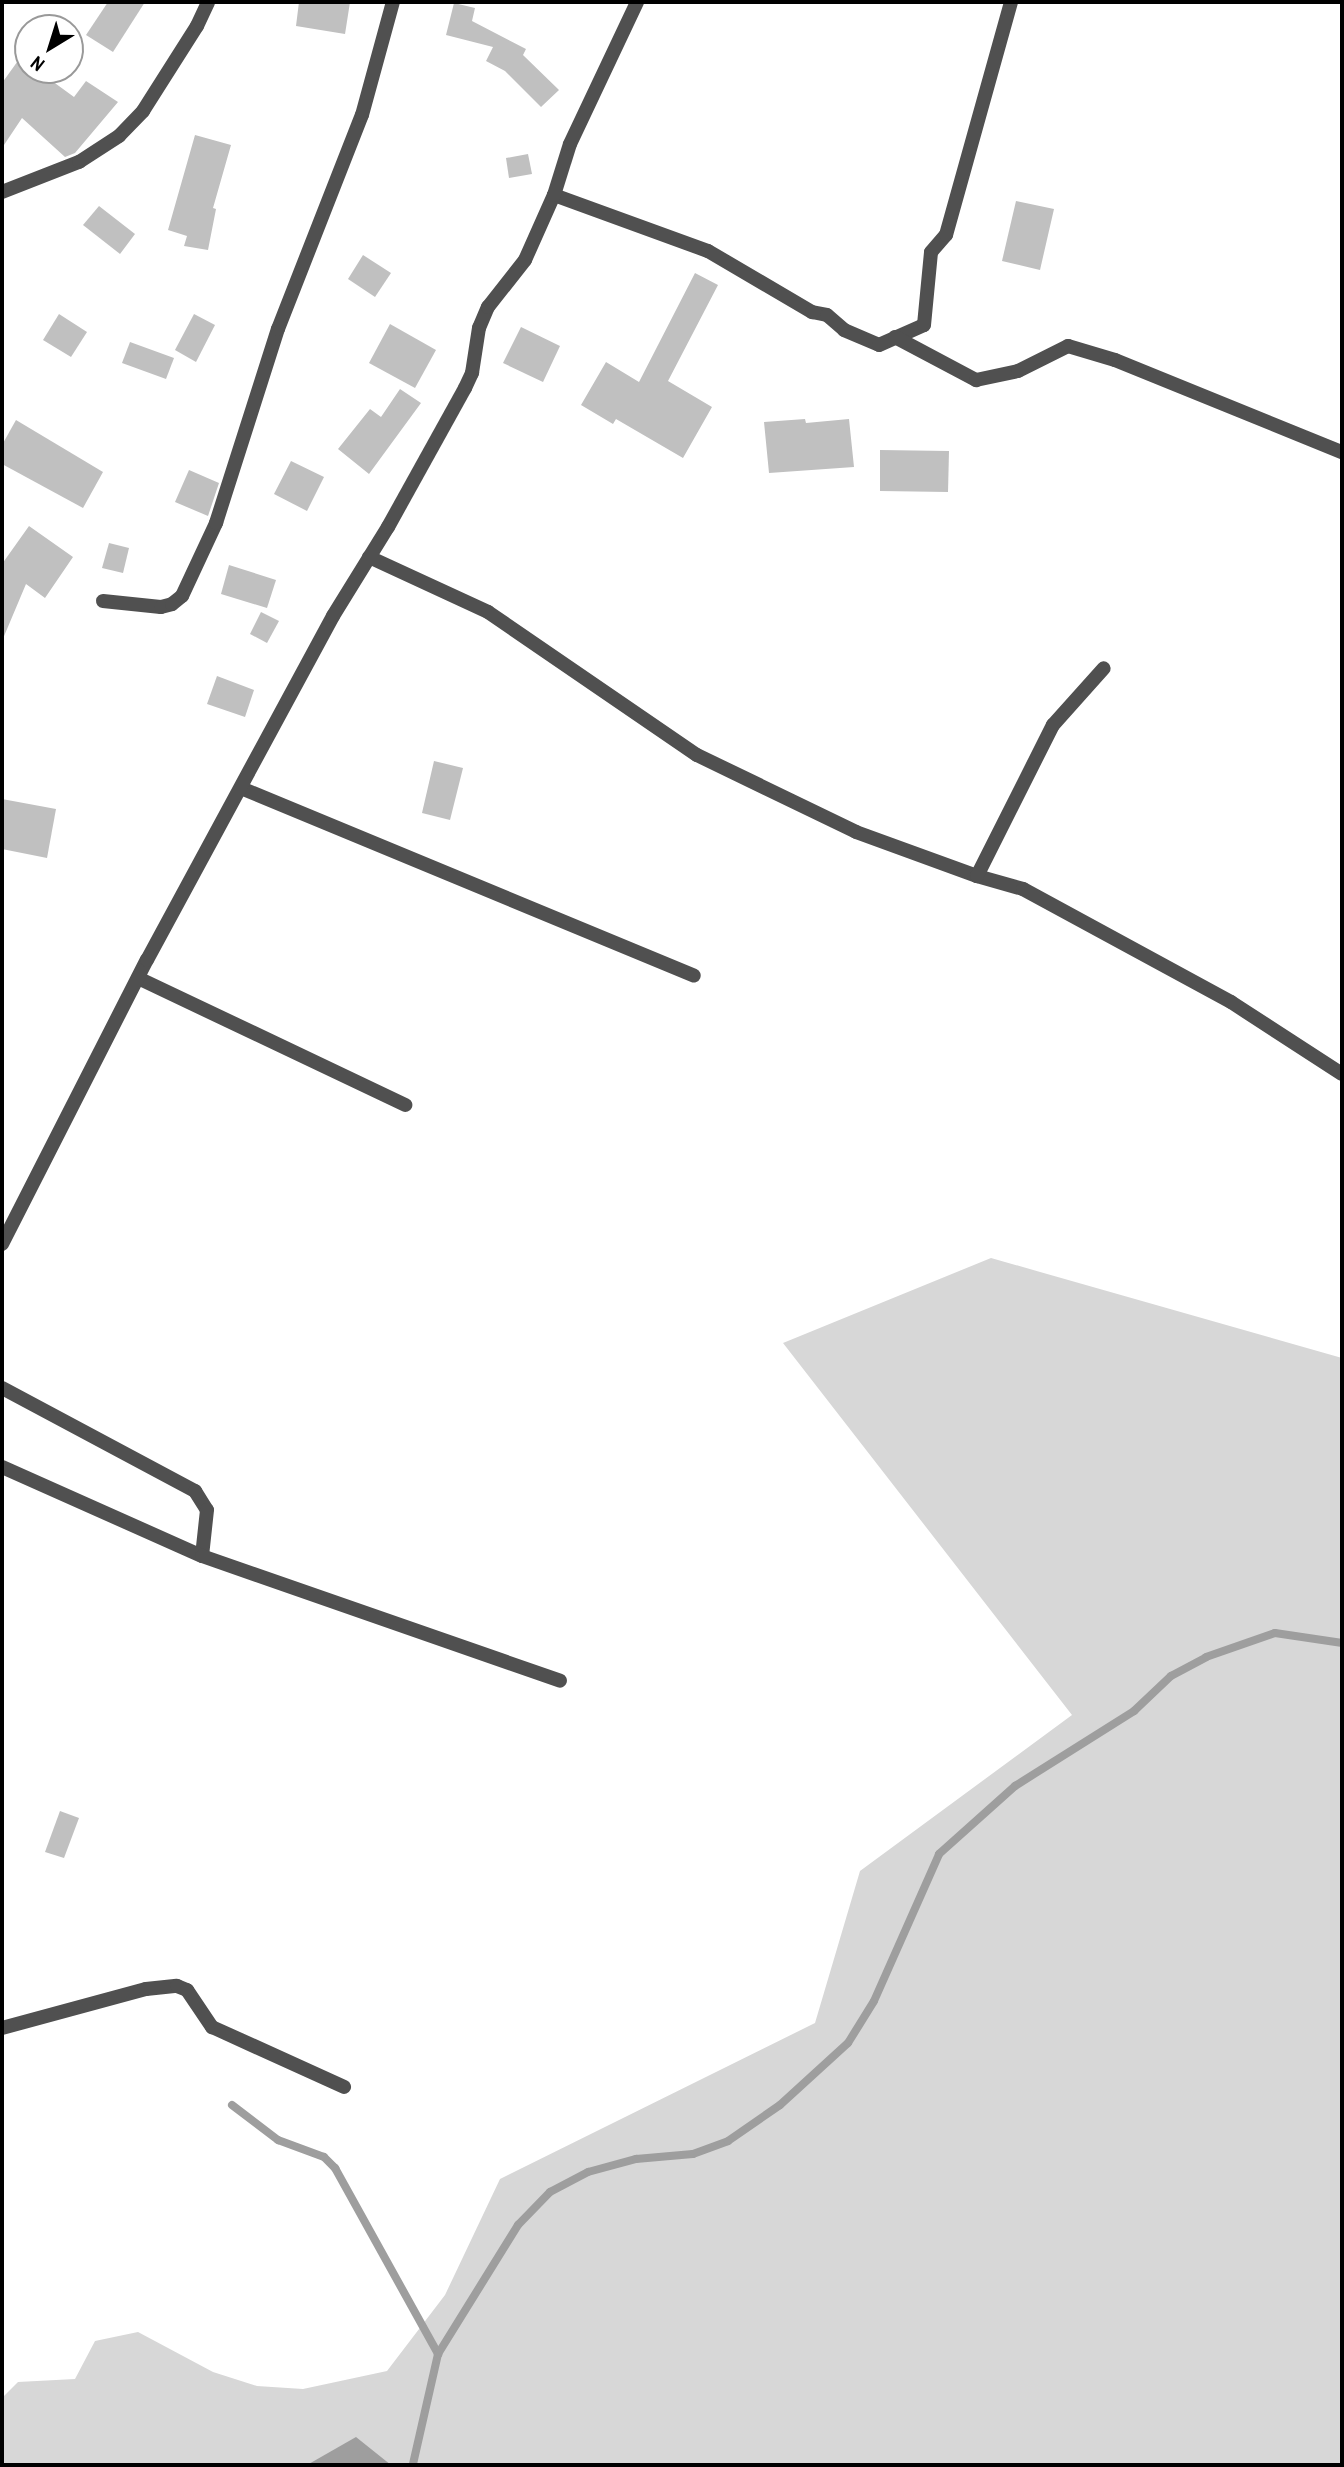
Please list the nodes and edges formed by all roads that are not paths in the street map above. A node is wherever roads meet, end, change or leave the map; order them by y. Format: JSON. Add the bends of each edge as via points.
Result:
{"nodes":[{"id":1,"x":208,"y":2,"type":"edge"},
{"id":2,"x":393,"y":2,"type":"edge"},
{"id":3,"x":637,"y":2,"type":"edge"},
{"id":4,"x":1011,"y":2,"type":"edge"},
{"id":5,"x":2,"y":192,"type":"edge"},
{"id":6,"x":554,"y":195,"type":"junction"},
{"id":7,"x":895,"y":337,"type":"junction"},
{"id":8,"x":1342,"y":452,"type":"edge"},
{"id":9,"x":369,"y":558,"type":"junction"},
{"id":10,"x":103,"y":601,"type":"dead end"},
{"id":11,"x":1104,"y":668,"type":"dead end"},
{"id":12,"x":241,"y":788,"type":"junction"},
{"id":13,"x":977,"y":876,"type":"junction"},
{"id":14,"x":694,"y":976,"type":"dead end"},
{"id":15,"x":138,"y":978,"type":"junction"},
{"id":16,"x":1342,"y":1074,"type":"edge"},
{"id":17,"x":405,"y":1105,"type":"dead end"},
{"id":18,"x":2,"y":1244,"type":"edge"},
{"id":19,"x":2,"y":1388,"type":"edge"},
{"id":20,"x":2,"y":1467,"type":"edge"},
{"id":21,"x":202,"y":1556,"type":"junction"},
{"id":22,"x":560,"y":1681,"type":"dead end"},
{"id":23,"x":2,"y":2028,"type":"edge"},
{"id":24,"x":344,"y":2087,"type":"dead end"}],
"edges":[{"from":1,"to":5,"type":"street","via":[[143,111],[119,136],[79,163]]},
{"from":2,"to":10,"type":"street","via":[[362,115],[278,330],[216,523],[182,596],[161,607]]},
{"from":3,"to":6,"type":"street","via":[[570,144]]},
{"from":4,"to":7,"type":"street","via":[[946,234],[930,252],[924,325]]},
{"from":6,"to":7,"type":"street","via":[[708,251],[878,345]]},
{"from":6,"to":9,"type":"street","via":[[525,260],[488,307],[465,388]]},
{"from":7,"to":8,"type":"street","via":[[976,380],[1018,371],[1068,346],[1115,360]]},
{"from":9,"to":12,"type":"street"},
{"from":9,"to":13,"type":"street","via":[[488,612],[697,755],[856,832]]},
{"from":11,"to":13,"type":"street","via":[[1053,725]]},
{"from":12,"to":14,"type":"street"},
{"from":12,"to":15,"type":"street"},
{"from":13,"to":16,"type":"street","via":[[1024,889],[1231,1002]]},
{"from":15,"to":17,"type":"street"},
{"from":15,"to":18,"type":"street"},
{"from":19,"to":21,"type":"street","via":[[195,1491],[206,1510]]},
{"from":20,"to":21,"type":"street"},
{"from":21,"to":22,"type":"street"},
{"from":23,"to":24,"type":"street","via":[[146,1989],[177,1986],[187,1990],[212,2027]]}]}
